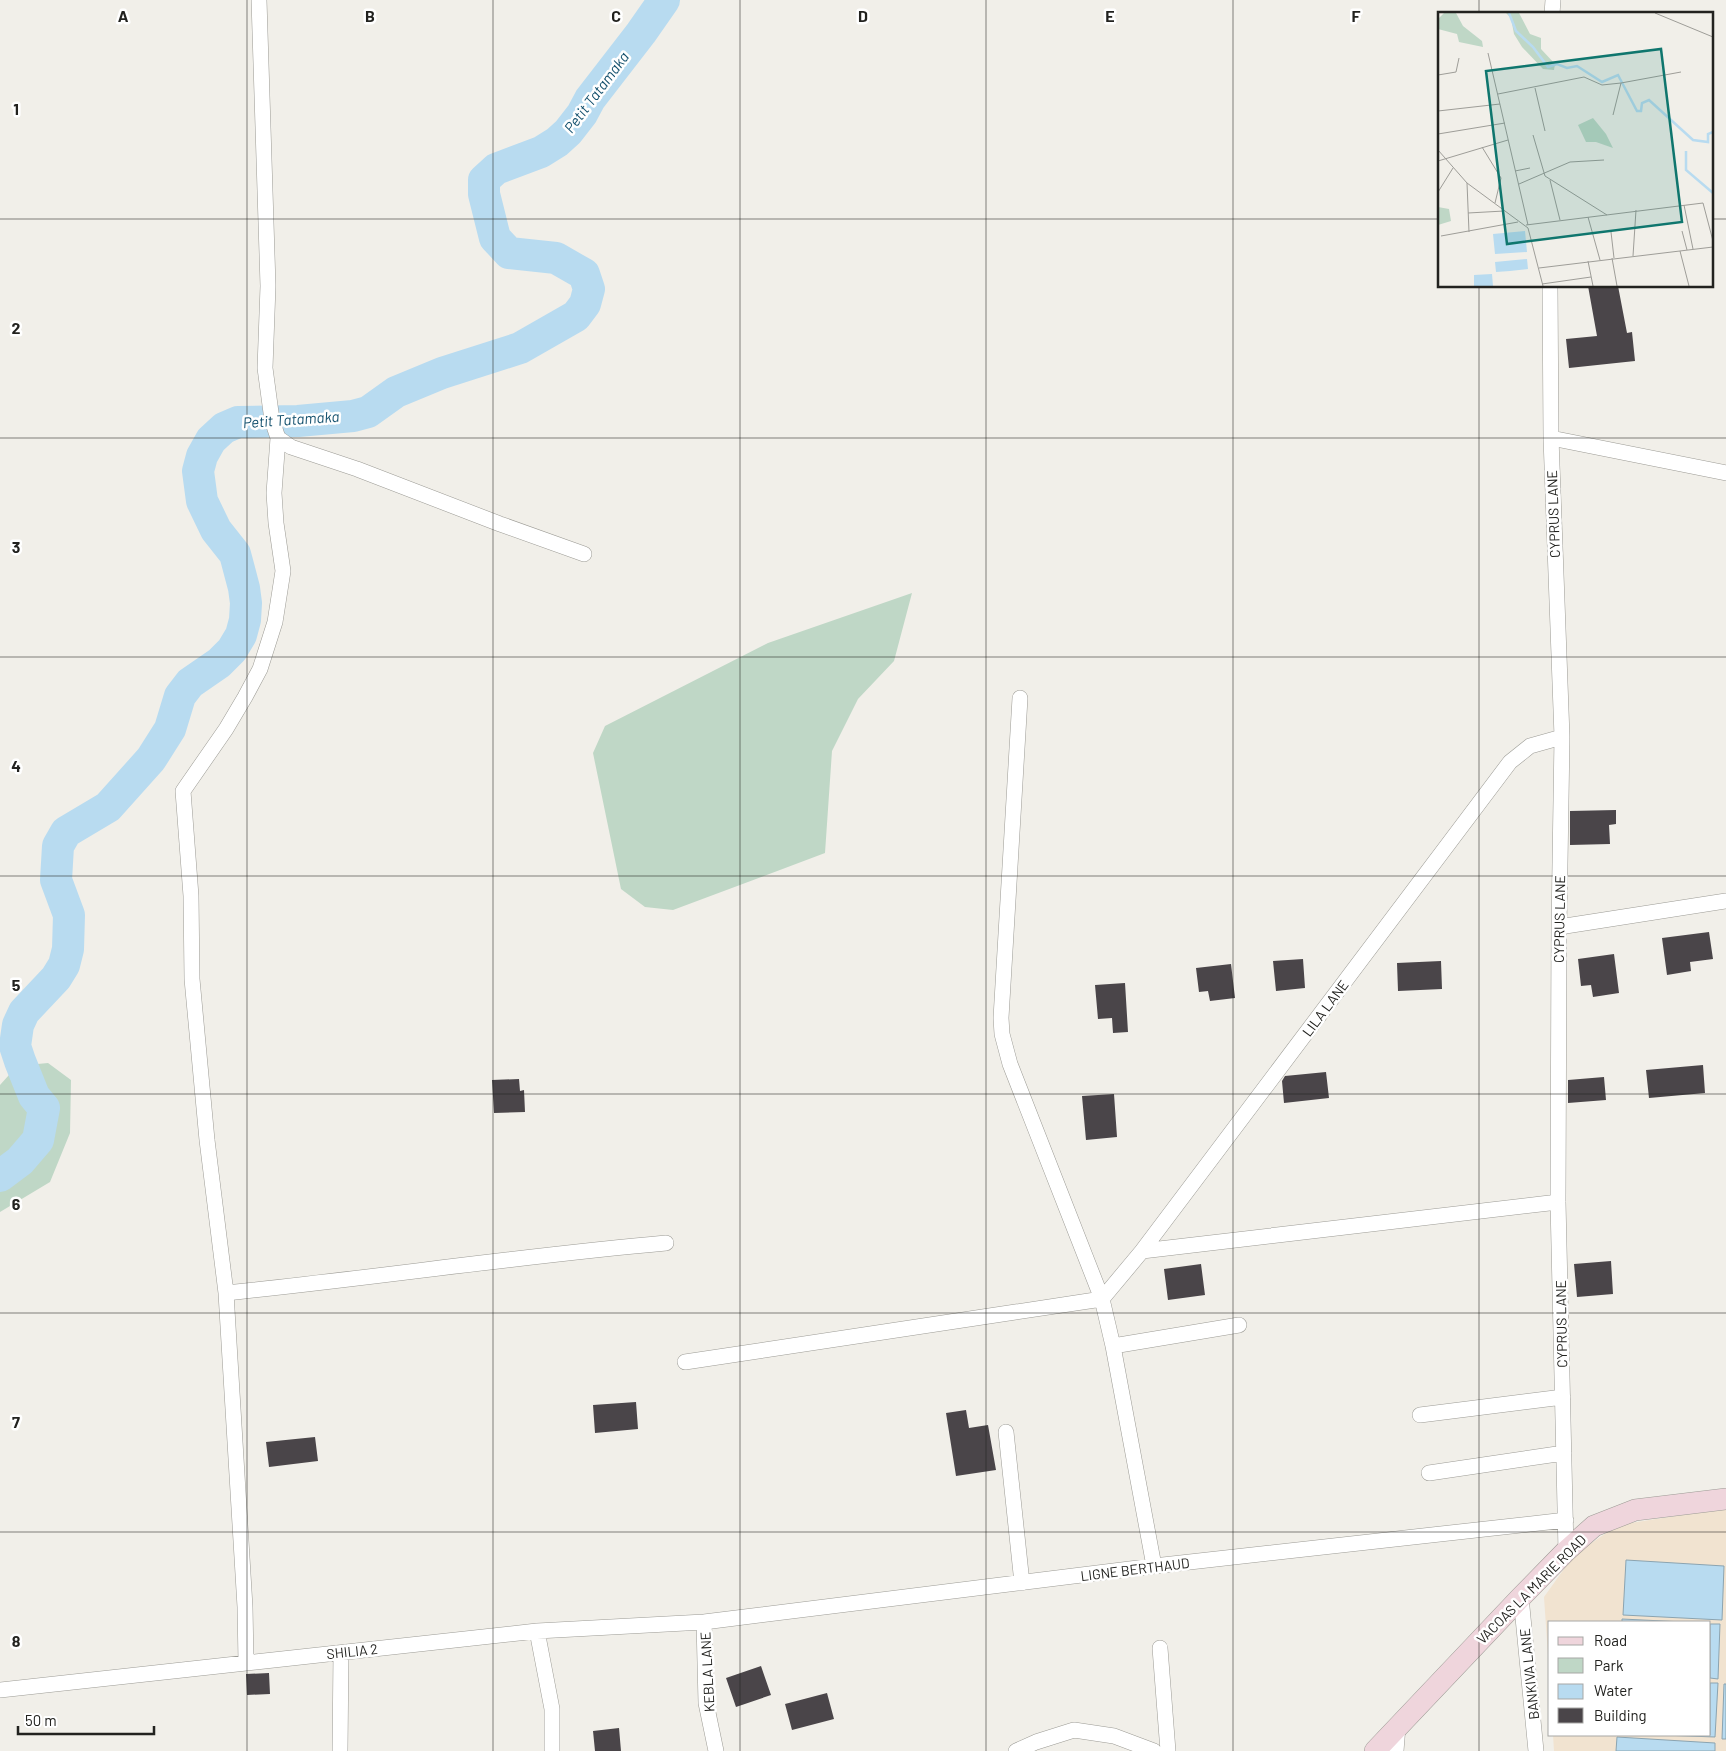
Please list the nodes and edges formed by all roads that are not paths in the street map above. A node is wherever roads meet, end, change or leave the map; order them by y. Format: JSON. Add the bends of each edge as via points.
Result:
{"nodes":[{"id":1,"x":258,"y":0,"type":"edge"},
{"id":2,"x":1550,"y":288,"type":"edge"},
{"id":3,"x":278,"y":438,"type":"junction"},
{"id":4,"x":1550,"y":438,"type":"junction"},
{"id":5,"x":1726,"y":473,"type":"edge"},
{"id":6,"x":584,"y":554,"type":"dead end"},
{"id":7,"x":1020,"y":698,"type":"dead end"},
{"id":8,"x":1562,"y":737,"type":"junction"},
{"id":9,"x":1726,"y":901,"type":"edge"},
{"id":10,"x":1559,"y":927,"type":"junction"},
{"id":11,"x":1558,"y":1202,"type":"junction"},
{"id":12,"x":666,"y":1243,"type":"dead end"},
{"id":13,"x":1142,"y":1250,"type":"junction"},
{"id":14,"x":226,"y":1293,"type":"junction"},
{"id":15,"x":1102,"y":1299,"type":"junction"},
{"id":16,"x":1238,"y":1325,"type":"dead end"},
{"id":17,"x":1113,"y":1346,"type":"junction"},
{"id":18,"x":685,"y":1362,"type":"dead end"},
{"id":19,"x":1562,"y":1398,"type":"junction"},
{"id":20,"x":1420,"y":1415,"type":"dead end"},
{"id":21,"x":1006,"y":1432,"type":"dead end"},
{"id":22,"x":1564,"y":1453,"type":"junction"},
{"id":23,"x":1429,"y":1473,"type":"dead end"},
{"id":24,"x":1726,"y":1499,"type":"edge"},
{"id":25,"x":1566,"y":1520,"type":"junction"},
{"id":26,"x":1566,"y":1551,"type":"junction"},
{"id":27,"x":1154,"y":1566,"type":"junction"},
{"id":28,"x":1022,"y":1583,"type":"junction"},
{"id":29,"x":1521,"y":1597,"type":"junction"},
{"id":30,"x":704,"y":1622,"type":"junction"},
{"id":31,"x":537,"y":1631,"type":"junction"},
{"id":32,"x":1160,"y":1648,"type":"dead end"},
{"id":33,"x":341,"y":1653,"type":"junction"},
{"id":34,"x":246,"y":1662,"type":"junction"},
{"id":35,"x":0,"y":1690,"type":"edge"},
{"id":36,"x":1398,"y":1726,"type":"junction"},
{"id":37,"x":340,"y":1751,"type":"edge"},
{"id":38,"x":552,"y":1751,"type":"edge"},
{"id":39,"x":716,"y":1751,"type":"edge"},
{"id":40,"x":1016,"y":1751,"type":"edge"},
{"id":41,"x":1154,"y":1751,"type":"edge"},
{"id":42,"x":1168,"y":1751,"type":"edge"},
{"id":43,"x":1376,"y":1751,"type":"edge"},
{"id":44,"x":1396,"y":1751,"type":"edge"},
{"id":45,"x":1536,"y":1751,"type":"edge"}],
"edges":[{"from":1,"to":3,"type":"street","via":[[268,286],[265,368],[272,420]]},
{"from":2,"to":4,"type":"street","name":"CYPRUS LANE"},
{"from":3,"to":6,"type":"street","via":[[291,447],[357,468]]},
{"from":3,"to":14,"type":"street","via":[[274,493],[282,571],[275,622],[260,669],[249,690],[182,791],[191,896],[192,979]]},
{"from":4,"to":5,"type":"street"},
{"from":4,"to":8,"type":"street","name":"CYPRUS LANE"},
{"from":7,"to":15,"type":"street","via":[[1002,1034],[1010,1064]]},
{"from":8,"to":10,"type":"street","name":"CYPRUS LANE"},
{"from":8,"to":13,"type":"street","name":"LILA LANE","via":[[1530,746],[1510,762]]},
{"from":9,"to":10,"type":"street"},
{"from":10,"to":11,"type":"street","name":"CYPRUS LANE"},
{"from":11,"to":13,"type":"street"},
{"from":11,"to":19,"type":"street","name":"CYPRUS LANE"},
{"from":12,"to":14,"type":"street","via":[[590,1249]]},
{"from":13,"to":15,"type":"street","name":"LILA LANE"},
{"from":14,"to":34,"type":"street"},
{"from":15,"to":17,"type":"street"},
{"from":15,"to":18,"type":"street"},
{"from":16,"to":17,"type":"street"},
{"from":17,"to":27,"type":"street"},
{"from":19,"to":20,"type":"street"},
{"from":19,"to":22,"type":"street","name":"CYPRUS LANE"},
{"from":21,"to":28,"type":"street"},
{"from":22,"to":23,"type":"street"},
{"from":22,"to":25,"type":"street","name":"CYPRUS LANE"},
{"from":24,"to":26,"type":"main road","name":"VACOAS LA MARIE ROAD","via":[[1635,1510],[1594,1526]]},
{"from":25,"to":26,"type":"street","name":"CYPRUS LANE"},
{"from":25,"to":27,"type":"street","name":"LIGNE BERTHAUD"},
{"from":26,"to":29,"type":"main road","name":"VACOAS LA MARIE ROAD"},
{"from":27,"to":28,"type":"street","name":"LIGNE BERTHAUD"},
{"from":28,"to":30,"type":"street","name":"LIGNE BERTHAUD"},
{"from":29,"to":36,"type":"main road","name":"VACOAS LA MARIE ROAD"},
{"from":29,"to":45,"type":"street","name":"BANKIVA LANE"},
{"from":30,"to":31,"type":"street","name":"SHILIA 2"},
{"from":30,"to":39,"type":"street","name":"KEBLA LANE","via":[[706,1703]]},
{"from":31,"to":33,"type":"street","name":"SHILIA 2"},
{"from":31,"to":38,"type":"street","via":[[552,1709]]},
{"from":32,"to":42,"type":"street"},
{"from":33,"to":34,"type":"street","name":"SHILIA 2"},
{"from":33,"to":37,"type":"street"},
{"from":34,"to":35,"type":"street","name":"SHILIA 2"},
{"from":36,"to":43,"type":"main road","name":"VACOAS LA MARIE ROAD"},
{"from":36,"to":44,"type":"street"},
{"from":40,"to":41,"type":"street","via":[[1074,1730],[1114,1736]]}]}
